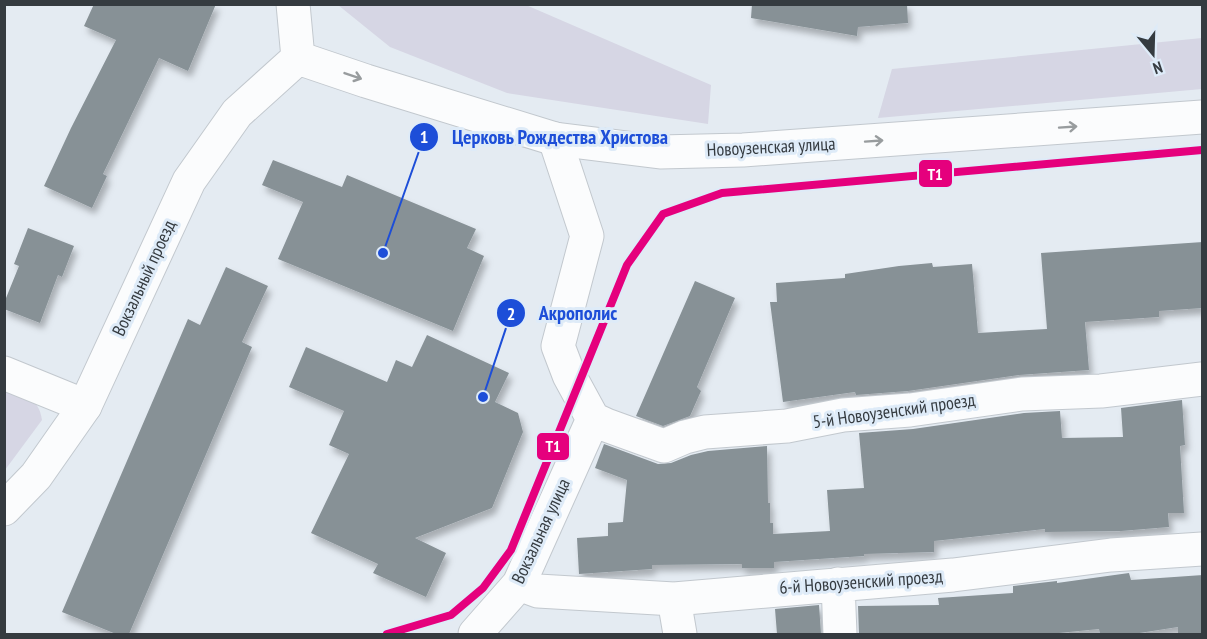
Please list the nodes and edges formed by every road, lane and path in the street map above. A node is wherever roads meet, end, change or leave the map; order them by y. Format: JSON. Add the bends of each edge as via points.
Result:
{"nodes":[{"id":1,"x":293,"y":4,"type":"edge"},
{"id":2,"x":298,"y":57,"type":"junction"},
{"id":3,"x":1203,"y":117,"type":"edge"},
{"id":4,"x":555,"y":139,"type":"junction"},
{"id":5,"x":4,"y":373,"type":"edge"},
{"id":6,"x":1203,"y":380,"type":"edge"},
{"id":7,"x":85,"y":406,"type":"junction"},
{"id":8,"x":593,"y":419,"type":"junction"},
{"id":9,"x":4,"y":509,"type":"edge"},
{"id":10,"x":1203,"y":549,"type":"edge"},
{"id":11,"x":519,"y":584,"type":"junction"},
{"id":12,"x":838,"y":584,"type":"junction"},
{"id":13,"x":675,"y":599,"type":"junction"},
{"id":14,"x":475,"y":634,"type":"edge"},
{"id":15,"x":680,"y":634,"type":"edge"},
{"id":16,"x":840,"y":634,"type":"edge"}],
"edges":[{"from":1,"to":2,"type":"street"},
{"from":2,"to":4,"type":"street","name":"Новоузенская улица","one_way":true},
{"from":2,"to":7,"type":"street","name":"Вокзальный проезд","via":[[237,113],[189,181]]},
{"from":4,"to":3,"type":"street","name":"Новоузенская улица","one_way":true,"via":[[660,152],[743,150]]},
{"from":4,"to":8,"type":"street","via":[[586,236],[558,346]]},
{"from":5,"to":7,"type":"street"},
{"from":6,"to":8,"type":"street","name":"5-й Новоузенский проезд","via":[[1101,391],[1022,394],[843,415],[787,426],[705,432],[664,446]]},
{"from":7,"to":9,"type":"street","name":"Вокзальный проезд","via":[[36,476]]},
{"from":8,"to":11,"type":"street","name":"Вокзальная улица"},
{"from":10,"to":12,"type":"street","name":"6-й Новоузенский проезд"},
{"from":11,"to":13,"type":"street","name":"6-й Новоузенский проезд","via":[[538,591]]},
{"from":11,"to":14,"type":"street","name":"Вокзальная улица"},
{"from":12,"to":13,"type":"street","name":"6-й Новоузенский проезд"},
{"from":12,"to":16,"type":"street"},
{"from":13,"to":15,"type":"street"}]}
